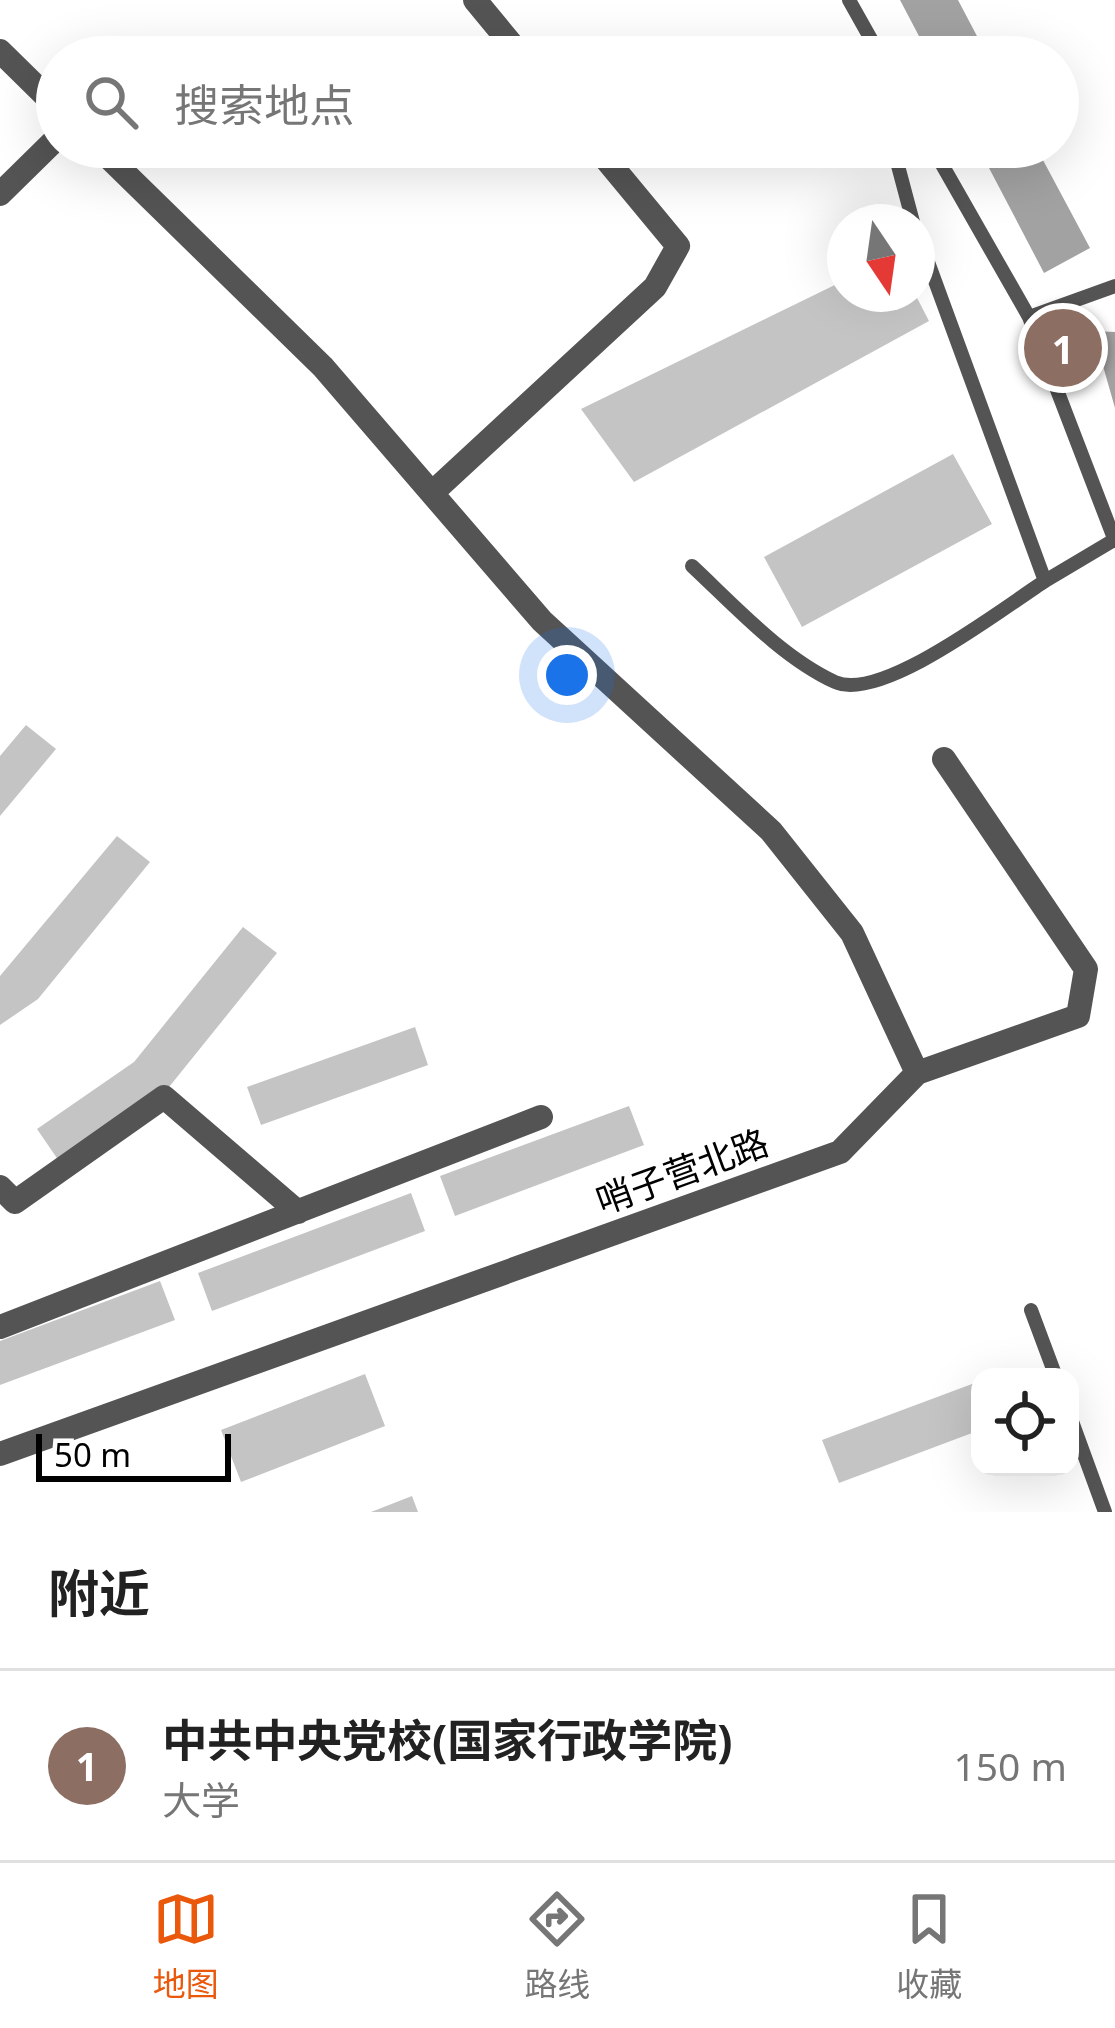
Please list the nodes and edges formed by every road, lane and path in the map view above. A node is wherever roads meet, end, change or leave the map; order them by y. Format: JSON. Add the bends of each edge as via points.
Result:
{"nodes":[{"id":1,"x":475,"y":0,"type":"edge"},
{"id":2,"x":849,"y":0,"type":"edge"},
{"id":3,"x":505,"y":36,"type":"edge"},
{"id":4,"x":868,"y":36,"type":"edge"},
{"id":5,"x":0,"y":51,"type":"edge"},
{"id":6,"x":36,"y":86,"type":"edge"},
{"id":7,"x":36,"y":159,"type":"edge"},
{"id":8,"x":119,"y":168,"type":"edge"},
{"id":9,"x":613,"y":168,"type":"edge"},
{"id":10,"x":899,"y":168,"type":"edge"},
{"id":11,"x":944,"y":168,"type":"edge"},
{"id":12,"x":0,"y":194,"type":"edge"},
{"id":13,"x":909,"y":204,"type":"edge"},
{"id":14,"x":935,"y":281,"type":"edge"},
{"id":15,"x":1115,"y":286,"type":"edge"},
{"id":16,"x":1029,"y":317,"type":"junction"},
{"id":17,"x":432,"y":493,"type":"junction"},
{"id":18,"x":1115,"y":541,"type":"edge"},
{"id":19,"x":692,"y":566,"type":"dead end"},
{"id":20,"x":1045,"y":581,"type":"junction"},
{"id":21,"x":944,"y":759,"type":"dead end"},
{"id":22,"x":917,"y":1072,"type":"junction"},
{"id":23,"x":541,"y":1117,"type":"dead end"},
{"id":24,"x":0,"y":1187,"type":"edge"},
{"id":25,"x":298,"y":1211,"type":"junction"},
{"id":26,"x":1031,"y":1310,"type":"dead end"},
{"id":27,"x":0,"y":1327,"type":"edge"},
{"id":28,"x":1053,"y":1368,"type":"edge"},
{"id":29,"x":1079,"y":1441,"type":"edge"},
{"id":30,"x":0,"y":1454,"type":"edge"},
{"id":31,"x":1105,"y":1512,"type":"edge"}],
"edges":[{"from":1,"to":3,"type":"street"},
{"from":2,"to":4,"type":"lane"},
{"from":5,"to":6,"type":"street"},
{"from":7,"to":12,"type":"street"},
{"from":8,"to":17,"type":"street","via":[[323,367]]},
{"from":9,"to":17,"type":"street","via":[[678,246],[655,287]]},
{"from":10,"to":13,"type":"lane"},
{"from":11,"to":16,"type":"lane"},
{"from":14,"to":20,"type":"lane"},
{"from":15,"to":16,"type":"lane"},
{"from":16,"to":18,"type":"lane"},
{"from":17,"to":22,"type":"street","via":[[542,621],[771,831],[853,933]]},
{"from":18,"to":20,"type":"lane"},
{"from":19,"to":20,"type":"lane","via":[[757,627],[838,684],[884,682]]},
{"from":21,"to":22,"type":"street","name":"哨子营北路","via":[[1086,970],[1078,1016]]},
{"from":22,"to":30,"type":"street","name":"哨子营北路","via":[[840,1153]]},
{"from":23,"to":25,"type":"street"},
{"from":24,"to":25,"type":"street","via":[[15,1202],[164,1097]]},
{"from":25,"to":27,"type":"street"},
{"from":26,"to":28,"type":"lane"},
{"from":29,"to":31,"type":"lane"}]}
